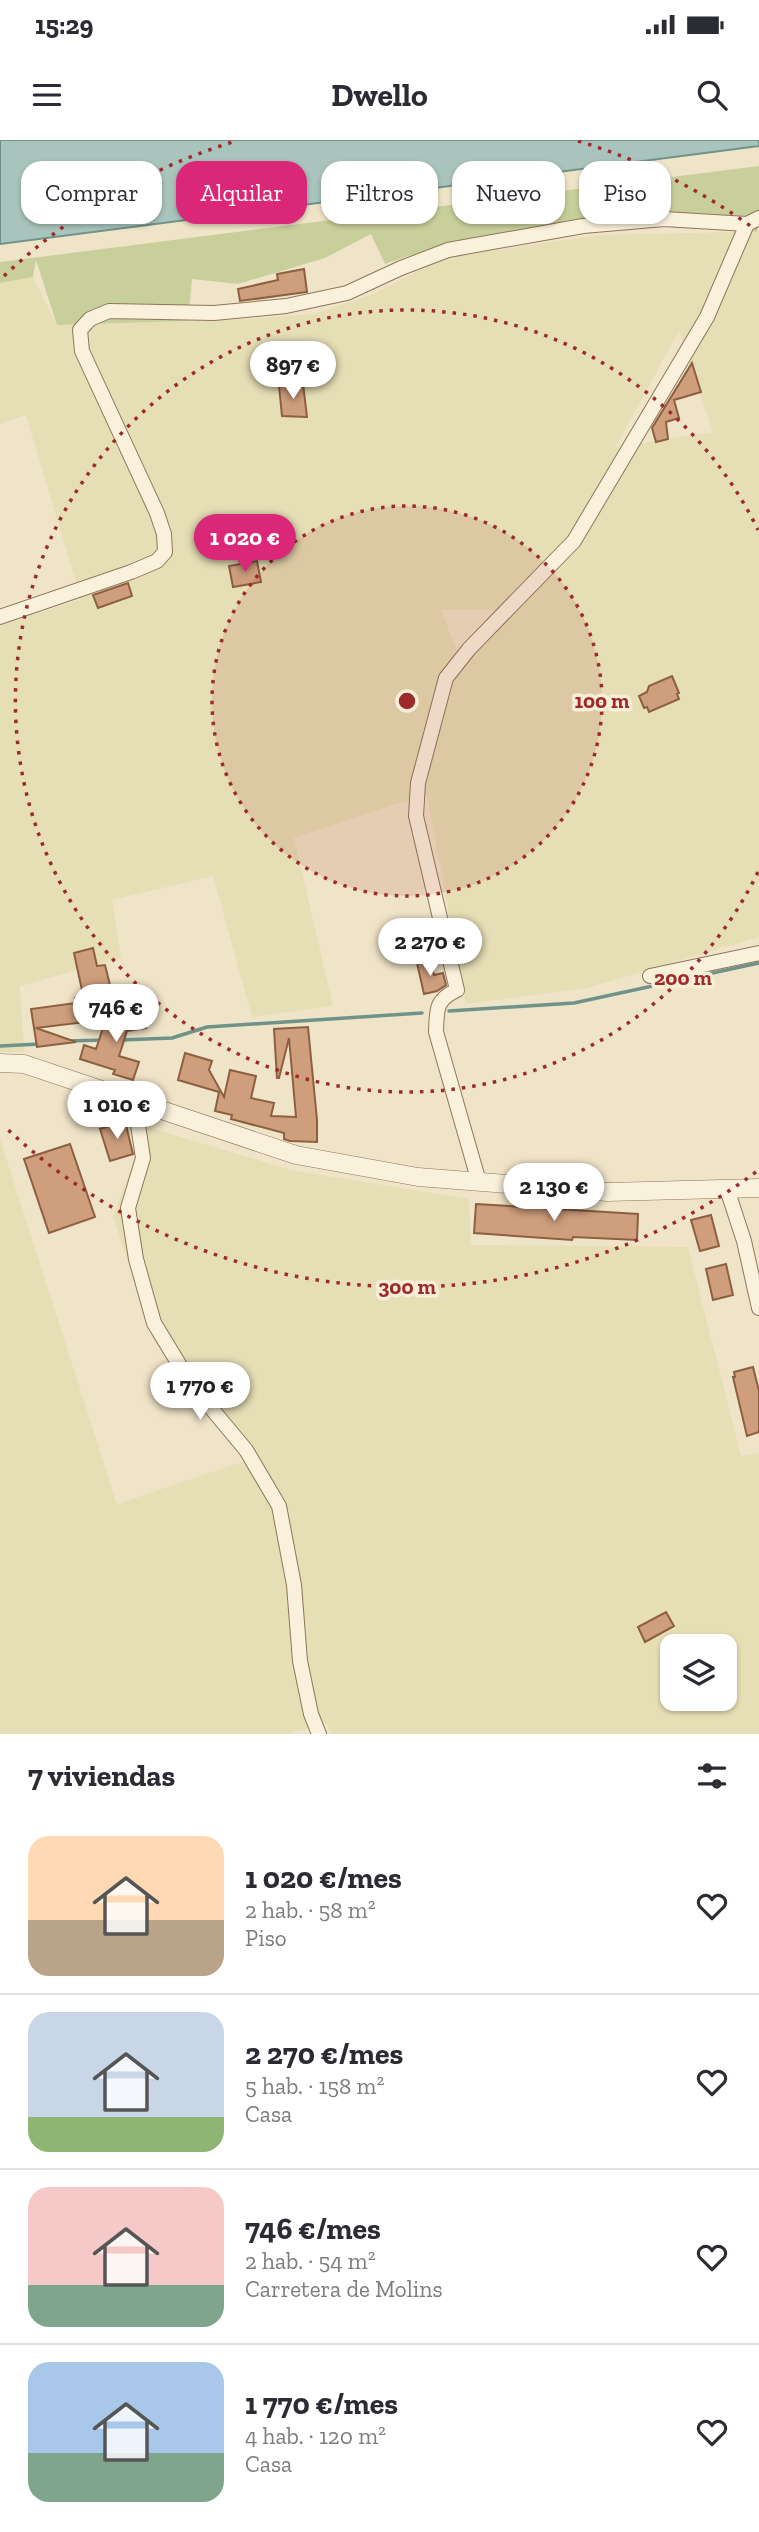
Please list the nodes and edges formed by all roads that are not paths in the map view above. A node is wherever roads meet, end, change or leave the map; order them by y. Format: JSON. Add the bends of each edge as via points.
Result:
{"nodes":[{"id":1,"x":753,"y":221,"type":"edge"},
{"id":2,"x":0,"y":617,"type":"edge"},
{"id":3,"x":759,"y":953,"type":"edge"},
{"id":4,"x":650,"y":976,"type":"dead end"},
{"id":5,"x":0,"y":1063,"type":"edge"},
{"id":6,"x":126,"y":1099,"type":"junction"},
{"id":7,"x":480,"y":1182,"type":"junction"},
{"id":8,"x":759,"y":1188,"type":"edge"},
{"id":9,"x":727,"y":1189,"type":"junction"},
{"id":10,"x":759,"y":1308,"type":"edge"},
{"id":11,"x":319,"y":1734,"type":"edge"}],
"edges":[{"from":1,"to":2,"type":"street","via":[[664,219],[583,226],[449,250],[347,293],[286,306],[214,313],[109,312],[90,319],[80,330],[82,351],[157,513],[165,552],[157,562]]},
{"from":1,"to":7,"type":"street","via":[[707,317],[574,541],[446,678],[418,783],[416,816],[457,990],[445,995],[437,1007],[436,1032]]},
{"from":3,"to":4,"type":"street"},
{"from":5,"to":6,"type":"street","via":[[24,1064]]},
{"from":6,"to":7,"type":"street","via":[[296,1155],[418,1177]]},
{"from":6,"to":11,"type":"street","via":[[138,1125],[143,1158],[128,1208],[154,1323],[191,1384],[246,1450],[279,1506],[294,1585],[300,1661]]},
{"from":7,"to":9,"type":"street","via":[[608,1192]]},
{"from":8,"to":9,"type":"street"},
{"from":9,"to":10,"type":"street"}]}
